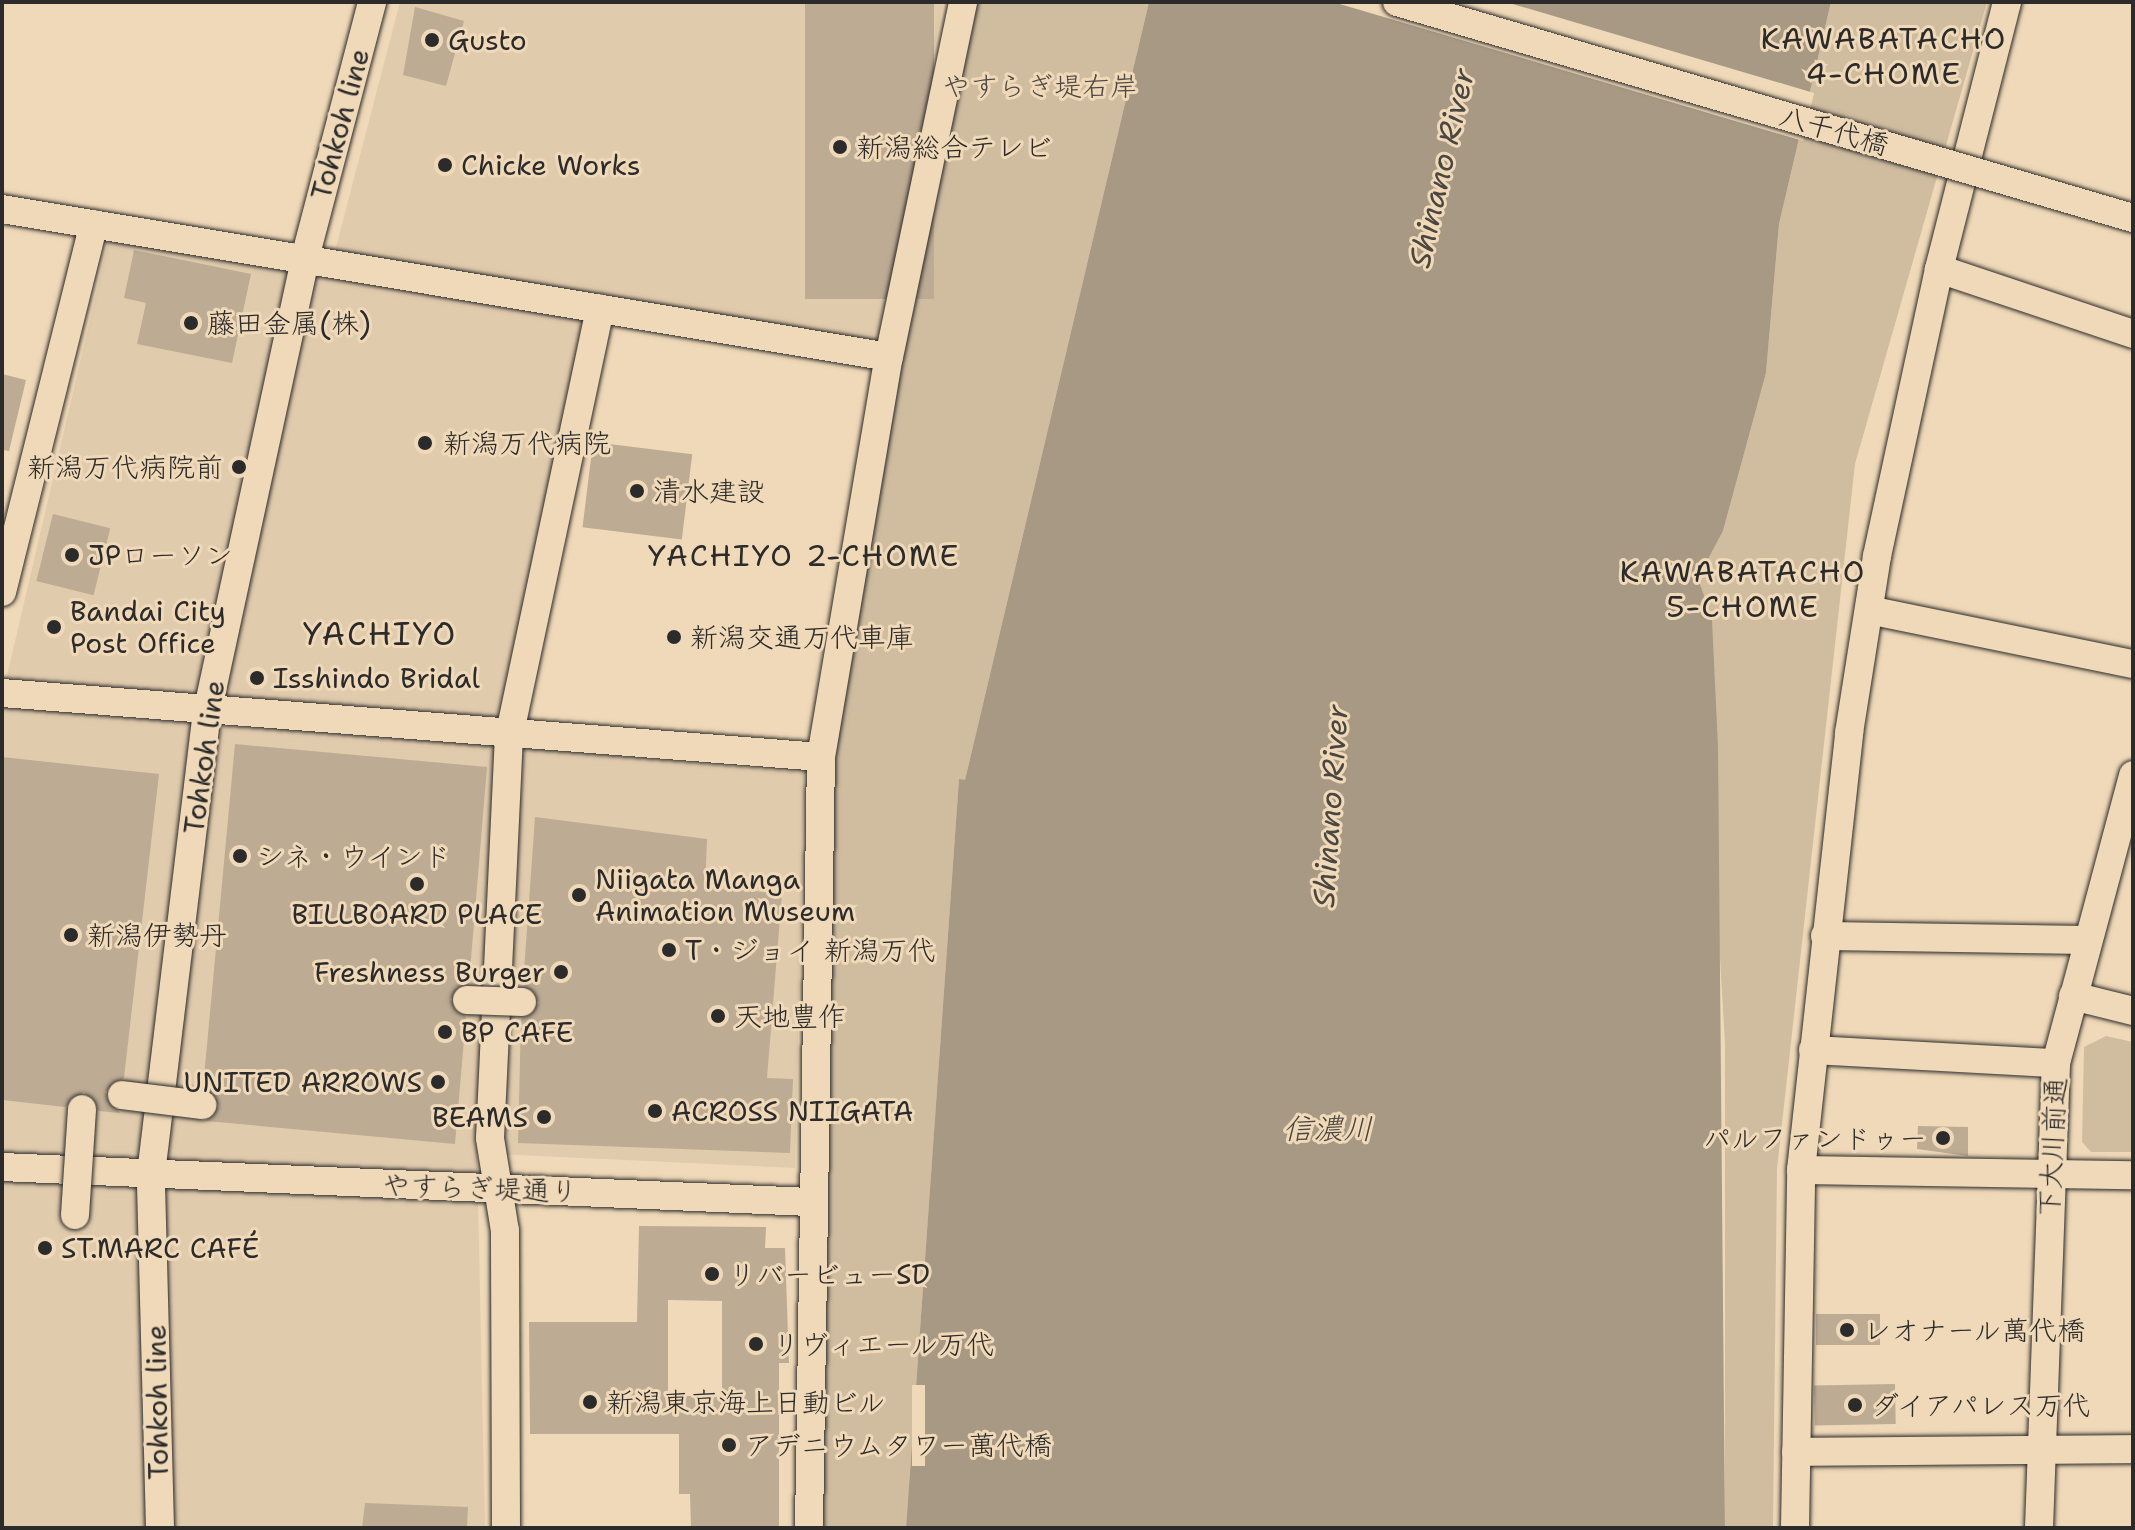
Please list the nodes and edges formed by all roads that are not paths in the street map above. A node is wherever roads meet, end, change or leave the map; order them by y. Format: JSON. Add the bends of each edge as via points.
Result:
{"nodes":[{"id":1,"x":372,"y":2,"type":"edge"},
{"id":2,"x":963,"y":2,"type":"edge"},
{"id":3,"x":1397,"y":2,"type":"edge"},
{"id":4,"x":2007,"y":2,"type":"edge"},
{"id":5,"x":2,"y":209,"type":"edge"},
{"id":6,"x":2133,"y":218,"type":"edge"},
{"id":7,"x":94,"y":224,"type":"junction"},
{"id":8,"x":305,"y":258,"type":"junction"},
{"id":9,"x":1939,"y":269,"type":"junction"},
{"id":10,"x":600,"y":309,"type":"junction"},
{"id":11,"x":2133,"y":334,"type":"edge"},
{"id":12,"x":889,"y":357,"type":"junction"},
{"id":13,"x":2,"y":592,"type":"edge"},
{"id":14,"x":1869,"y":610,"type":"junction"},
{"id":15,"x":2133,"y":664,"type":"edge"},
{"id":16,"x":2,"y":693,"type":"edge"},
{"id":17,"x":207,"y":713,"type":"junction"},
{"id":18,"x":509,"y":737,"type":"junction"},
{"id":19,"x":821,"y":757,"type":"junction"},
{"id":20,"x":2133,"y":775,"type":"edge"},
{"id":21,"x":1825,"y":936,"type":"junction"},
{"id":22,"x":2088,"y":940,"type":"junction"},
{"id":23,"x":2073,"y":996,"type":"junction"},
{"id":24,"x":467,"y":1000,"type":"dead end"},
{"id":25,"x":522,"y":1002,"type":"dead end"},
{"id":26,"x":2133,"y":1011,"type":"edge"},
{"id":27,"x":1813,"y":1050,"type":"junction"},
{"id":28,"x":2056,"y":1063,"type":"junction"},
{"id":29,"x":122,"y":1095,"type":"dead end"},
{"id":30,"x":202,"y":1105,"type":"dead end"},
{"id":31,"x":82,"y":1109,"type":"dead end"},
{"id":32,"x":2,"y":1167,"type":"edge"},
{"id":33,"x":1801,"y":1170,"type":"junction"},
{"id":34,"x":151,"y":1174,"type":"junction"},
{"id":35,"x":2133,"y":1175,"type":"edge"},
{"id":36,"x":2050,"y":1180,"type":"junction"},
{"id":37,"x":498,"y":1189,"type":"junction"},
{"id":38,"x":809,"y":1202,"type":"junction"},
{"id":39,"x":75,"y":1215,"type":"dead end"},
{"id":40,"x":2133,"y":1449,"type":"edge"},
{"id":41,"x":2041,"y":1450,"type":"junction"},
{"id":42,"x":1796,"y":1452,"type":"junction"},
{"id":43,"x":160,"y":1528,"type":"edge"},
{"id":44,"x":506,"y":1528,"type":"edge"},
{"id":45,"x":809,"y":1528,"type":"edge"},
{"id":46,"x":1795,"y":1528,"type":"edge"},
{"id":47,"x":2039,"y":1528,"type":"edge"}],
"edges":[{"from":1,"to":8,"type":"street","name":"Tohkoh line"},
{"from":2,"to":12,"type":"street"},
{"from":3,"to":6,"type":"street","name":"八千代橋","bridge":true},
{"from":4,"to":9,"type":"street"},
{"from":5,"to":7,"type":"street"},
{"from":7,"to":8,"type":"street"},
{"from":7,"to":13,"type":"street"},
{"from":8,"to":10,"type":"street"},
{"from":8,"to":17,"type":"street","name":"Tohkoh line"},
{"from":9,"to":11,"type":"street"},
{"from":9,"to":14,"type":"street"},
{"from":10,"to":12,"type":"street"},
{"from":10,"to":18,"type":"street"},
{"from":12,"to":19,"type":"street"},
{"from":14,"to":15,"type":"street"},
{"from":14,"to":21,"type":"street"},
{"from":16,"to":17,"type":"street"},
{"from":17,"to":18,"type":"street"},
{"from":17,"to":34,"type":"street","name":"Tohkoh line"},
{"from":18,"to":19,"type":"street"},
{"from":18,"to":37,"type":"street","via":[[490,1138]]},
{"from":19,"to":38,"type":"street"},
{"from":20,"to":22,"type":"street","name":"下大川前通"},
{"from":21,"to":22,"type":"street"},
{"from":21,"to":27,"type":"street"},
{"from":22,"to":23,"type":"street","name":"下大川前通"},
{"from":23,"to":26,"type":"street"},
{"from":23,"to":28,"type":"street","name":"下大川前通"},
{"from":24,"to":25,"type":"street","bridge":true},
{"from":27,"to":28,"type":"street"},
{"from":27,"to":33,"type":"street"},
{"from":28,"to":36,"type":"street","name":"下大川前通"},
{"from":29,"to":30,"type":"street","bridge":true},
{"from":31,"to":39,"type":"street","bridge":true},
{"from":32,"to":34,"type":"street","name":"やすらぎ堤通り"},
{"from":33,"to":36,"type":"street"},
{"from":33,"to":42,"type":"street"},
{"from":34,"to":37,"type":"street","name":"やすらぎ堤通り"},
{"from":34,"to":43,"type":"street","name":"Tohkoh line"},
{"from":35,"to":36,"type":"street"},
{"from":36,"to":41,"type":"street","name":"下大川前通"},
{"from":37,"to":38,"type":"street","name":"やすらぎ堤通り"},
{"from":37,"to":44,"type":"street"},
{"from":38,"to":45,"type":"street"},
{"from":40,"to":41,"type":"street"},
{"from":41,"to":42,"type":"street"},
{"from":41,"to":47,"type":"street","name":"下大川前通"},
{"from":42,"to":46,"type":"street"}]}
